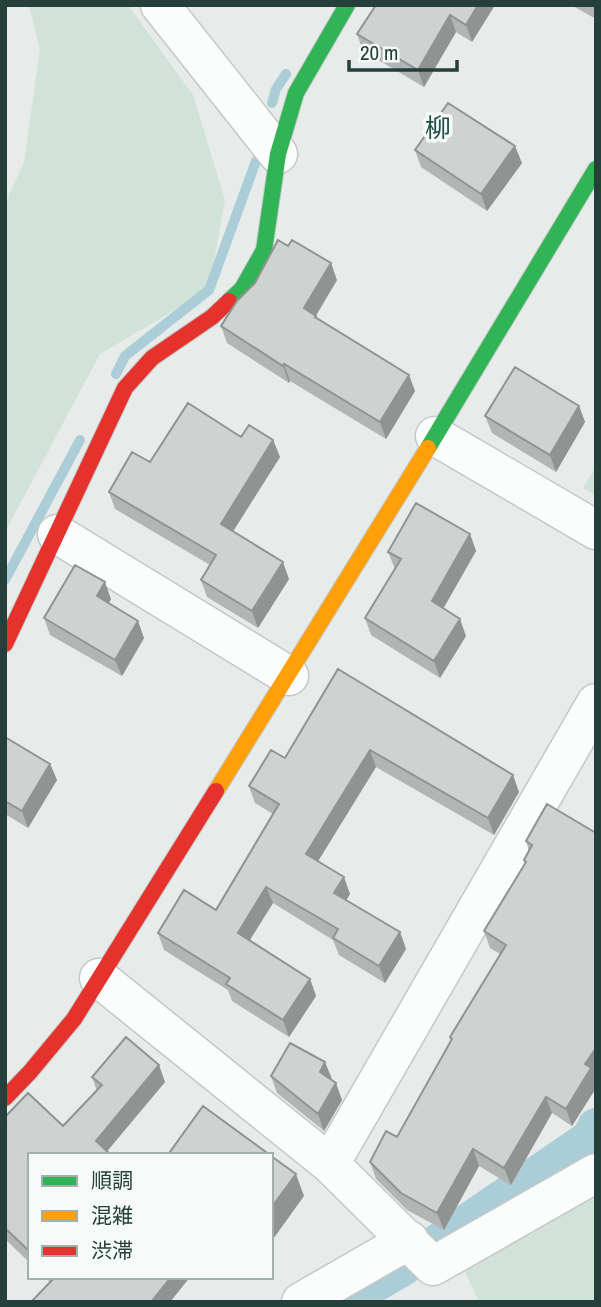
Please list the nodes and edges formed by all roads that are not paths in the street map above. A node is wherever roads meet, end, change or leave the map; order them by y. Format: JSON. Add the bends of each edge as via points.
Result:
{"nodes":[{"id":1,"x":160,"y":5,"type":"edge"},
{"id":2,"x":347,"y":5,"type":"edge"},
{"id":3,"x":278,"y":154,"type":"junction"},
{"id":4,"x":596,"y":169,"type":"edge"},
{"id":5,"x":435,"y":436,"type":"junction"},
{"id":6,"x":596,"y":530,"type":"edge"},
{"id":7,"x":57,"y":534,"type":"junction"},
{"id":8,"x":5,"y":644,"type":"edge"},
{"id":9,"x":289,"y":676,"type":"junction"},
{"id":10,"x":596,"y":704,"type":"edge"},
{"id":11,"x":99,"y":978,"type":"junction"},
{"id":12,"x":5,"y":1098,"type":"edge"},
{"id":13,"x":330,"y":1164,"type":"junction"},
{"id":14,"x":596,"y":1173,"type":"edge"},
{"id":15,"x":409,"y":1240,"type":"junction"},
{"id":16,"x":301,"y":1302,"type":"edge"}],
"edges":[{"from":1,"to":3,"type":"street"},
{"from":2,"to":3,"type":"street","via":[[296,93]]},
{"from":3,"to":7,"type":"street","via":[[264,250],[242,289],[212,317],[152,358],[125,388]]},
{"from":4,"to":5,"type":"street"},
{"from":5,"to":6,"type":"street"},
{"from":5,"to":9,"type":"street"},
{"from":7,"to":8,"type":"street"},
{"from":7,"to":9,"type":"street"},
{"from":9,"to":11,"type":"street"},
{"from":10,"to":13,"type":"street"},
{"from":11,"to":12,"type":"street","via":[[74,1019]]},
{"from":11,"to":13,"type":"street"},
{"from":13,"to":15,"type":"street"},
{"from":14,"to":15,"type":"street","via":[[433,1266]]},
{"from":15,"to":16,"type":"street"}]}
